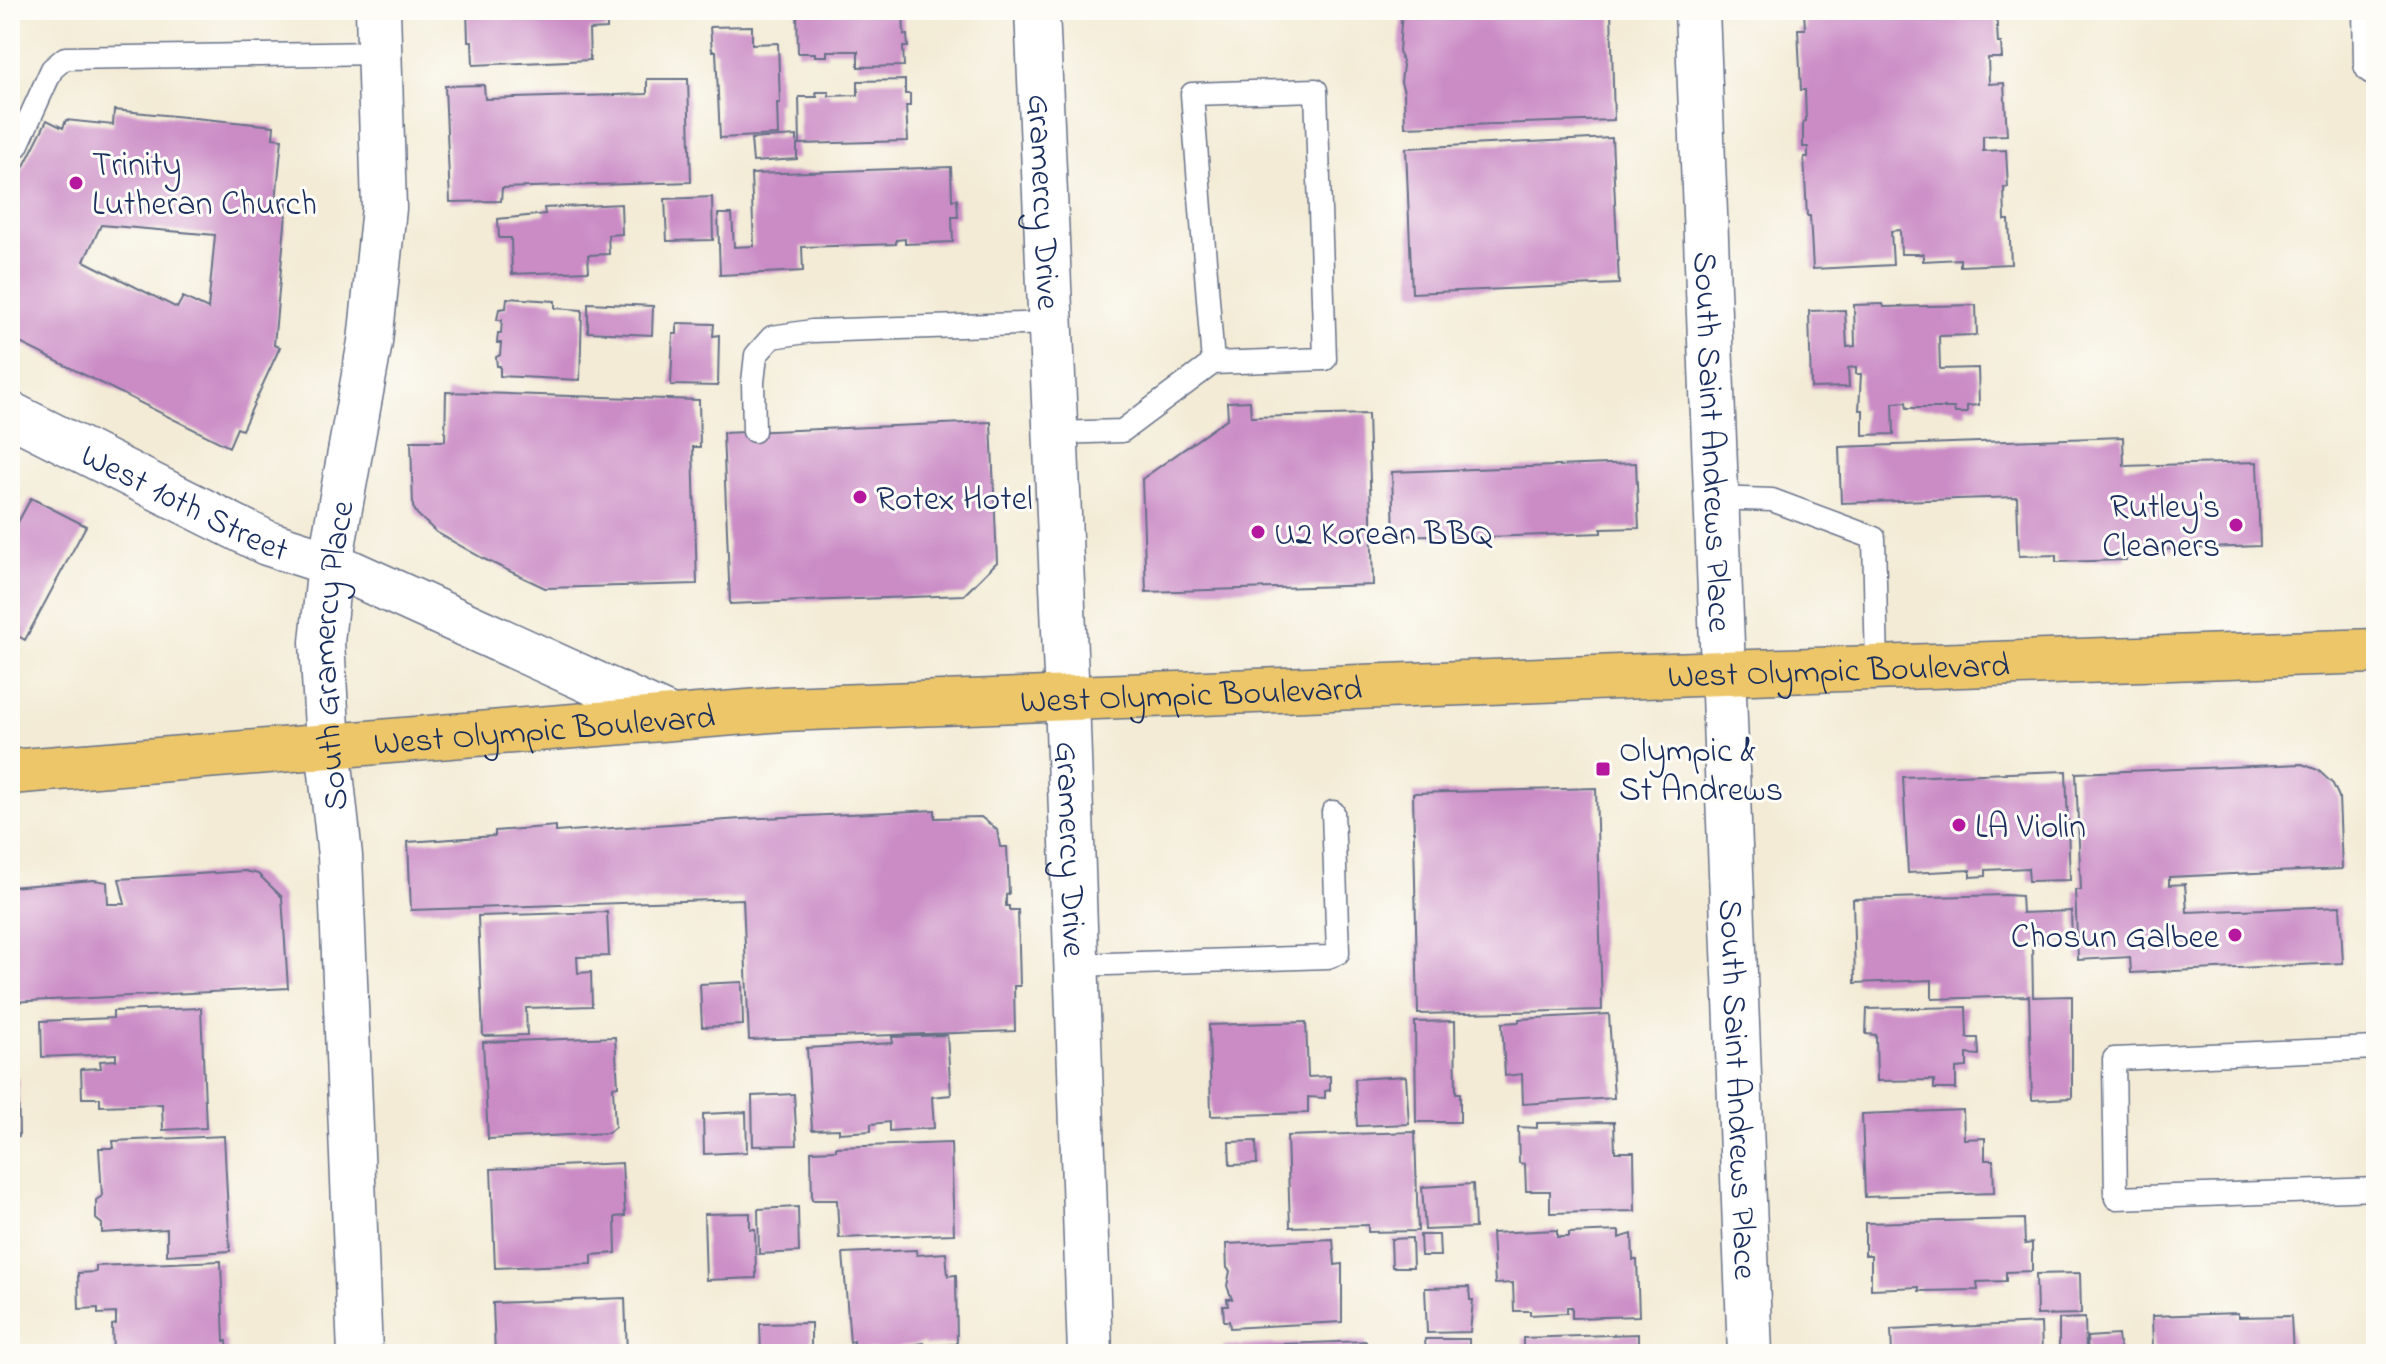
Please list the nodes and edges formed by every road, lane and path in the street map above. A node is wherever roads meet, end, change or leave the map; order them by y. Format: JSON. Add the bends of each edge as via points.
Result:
{"nodes":[{"id":1,"x":378,"y":10,"type":"edge"},
{"id":2,"x":1037,"y":10,"type":"edge"},
{"id":3,"x":1697,"y":10,"type":"edge"},
{"id":4,"x":2375,"y":10,"type":"edge"},
{"id":5,"x":379,"y":53,"type":"junction"},
{"id":6,"x":2376,"y":63,"type":"edge"},
{"id":7,"x":13,"y":148,"type":"edge"},
{"id":8,"x":1051,"y":323,"type":"junction"},
{"id":9,"x":1213,"y":363,"type":"junction"},
{"id":10,"x":10,"y":414,"type":"edge"},
{"id":11,"x":754,"y":431,"type":"dead end"},
{"id":12,"x":1055,"y":433,"type":"junction"},
{"id":13,"x":1715,"y":498,"type":"junction"},
{"id":14,"x":330,"y":563,"type":"junction"},
{"id":15,"x":2376,"y":651,"type":"edge"},
{"id":16,"x":1877,"y":668,"type":"junction"},
{"id":17,"x":1722,"y":673,"type":"junction"},
{"id":18,"x":1067,"y":699,"type":"junction"},
{"id":19,"x":669,"y":717,"type":"junction"},
{"id":20,"x":328,"y":745,"type":"junction"},
{"id":21,"x":10,"y":772,"type":"edge"},
{"id":22,"x":1333,"y":812,"type":"dead end"},
{"id":23,"x":1076,"y":965,"type":"junction"},
{"id":24,"x":2376,"y":1048,"type":"edge"},
{"id":25,"x":2376,"y":1189,"type":"edge"},
{"id":26,"x":360,"y":1354,"type":"edge"},
{"id":27,"x":1090,"y":1354,"type":"edge"},
{"id":28,"x":1750,"y":1354,"type":"edge"}],
"edges":[{"from":1,"to":5,"type":"street","name":"South Gramercy Place"},
{"from":2,"to":8,"type":"street","name":"Gramercy Drive"},
{"from":3,"to":13,"type":"street","name":"South Saint Andrews Place"},
{"from":4,"to":6,"type":"street"},
{"from":5,"to":7,"type":"lane","via":[[65,58],[52,69]]},
{"from":5,"to":14,"type":"street","name":"South Gramercy Place","via":[[384,208],[370,342]]},
{"from":8,"to":11,"type":"lane","via":[[772,337],[756,355]]},
{"from":8,"to":12,"type":"street","name":"Gramercy Drive"},
{"from":9,"to":9,"type":"lane","via":[[1325,359],[1316,90],[1192,94]]},
{"from":9,"to":12,"type":"lane","via":[[1122,431]]},
{"from":10,"to":14,"type":"street","name":"West 10th Street","via":[[267,543]]},
{"from":12,"to":18,"type":"street","name":"Gramercy Drive"},
{"from":13,"to":16,"type":"lane","via":[[1772,500],[1874,538]]},
{"from":13,"to":17,"type":"street","name":"South Saint Andrews Place"},
{"from":14,"to":19,"type":"street","name":"West 10th Street"},
{"from":14,"to":20,"type":"street","name":"South Gramercy Place","via":[[322,642]]},
{"from":15,"to":16,"type":"main road","name":"West Olympic Boulevard"},
{"from":16,"to":17,"type":"main road","name":"West Olympic Boulevard"},
{"from":17,"to":18,"type":"main road","name":"West Olympic Boulevard"},
{"from":17,"to":28,"type":"street","name":"South Saint Andrews Place"},
{"from":18,"to":19,"type":"main road","name":"West Olympic Boulevard"},
{"from":18,"to":23,"type":"street","name":"Gramercy Drive"},
{"from":19,"to":20,"type":"main road","name":"West Olympic Boulevard"},
{"from":20,"to":21,"type":"main road","name":"West Olympic Boulevard"},
{"from":20,"to":26,"type":"street","name":"South Gramercy Place","via":[[340,856]]},
{"from":22,"to":23,"type":"lane","via":[[1338,953]]},
{"from":23,"to":27,"type":"street","name":"Gramercy Drive"},
{"from":24,"to":25,"type":"lane","via":[[2114,1059],[2116,1198]]}]}
